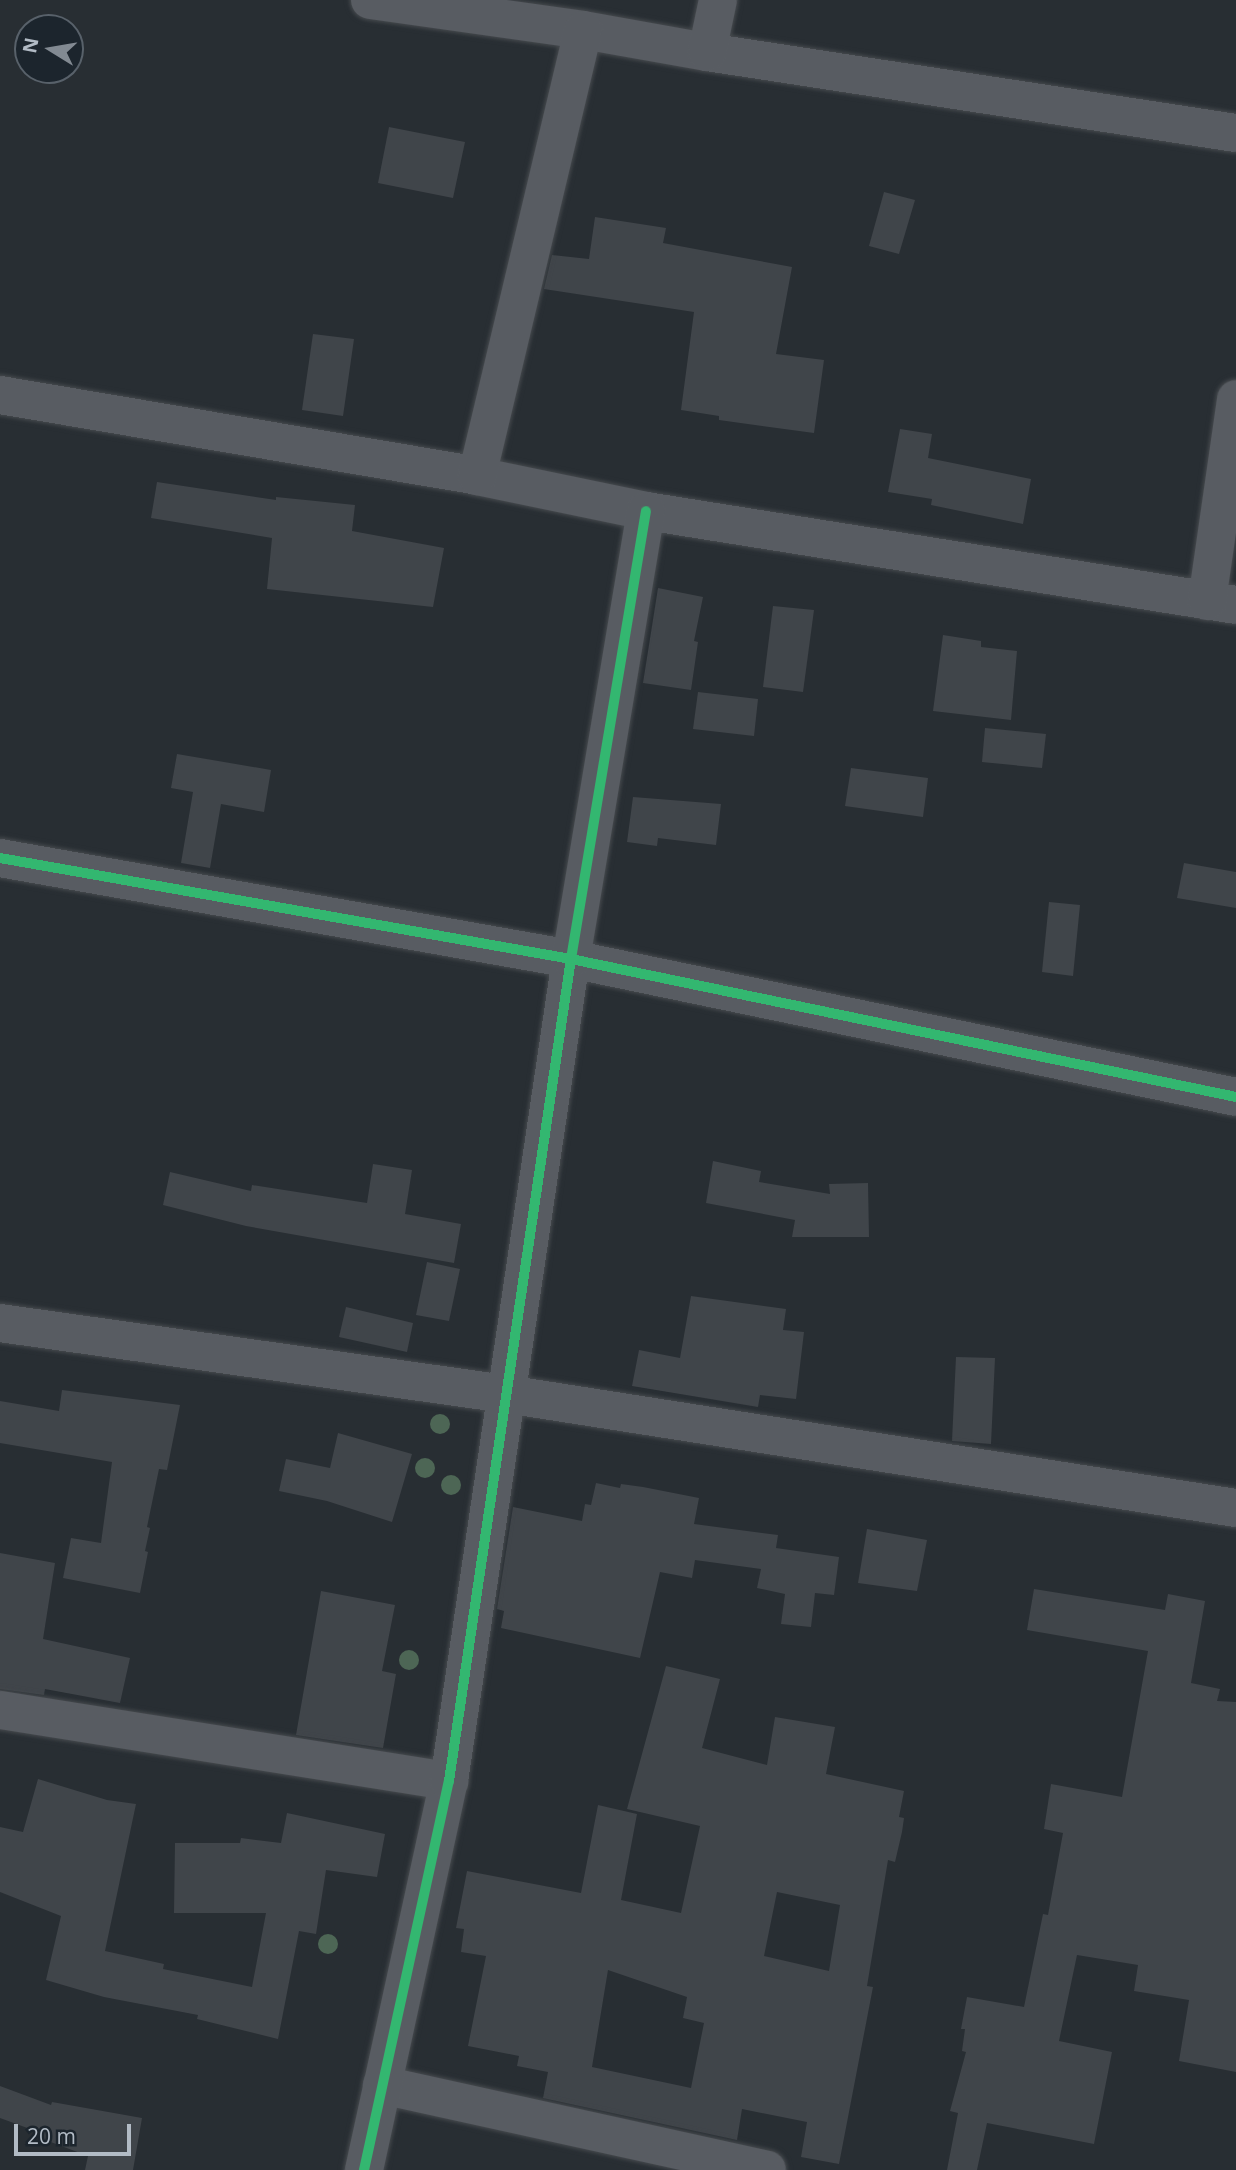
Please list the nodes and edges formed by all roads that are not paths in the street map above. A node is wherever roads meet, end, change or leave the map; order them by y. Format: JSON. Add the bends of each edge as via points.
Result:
{"nodes":[{"id":1,"x":370,"y":0,"type":"edge"},
{"id":2,"x":718,"y":0,"type":"edge"},
{"id":3,"x":583,"y":30,"type":"junction"},
{"id":4,"x":707,"y":52,"type":"junction"},
{"id":5,"x":1236,"y":133,"type":"edge"},
{"id":6,"x":0,"y":396,"type":"edge"},
{"id":7,"x":1236,"y":399,"type":"edge"},
{"id":8,"x":477,"y":476,"type":"junction"},
{"id":9,"x":646,"y":511,"type":"junction"},
{"id":10,"x":1222,"y":603,"type":"edge"},
{"id":11,"x":0,"y":858,"type":"edge"},
{"id":12,"x":571,"y":959,"type":"junction"},
{"id":13,"x":1236,"y":1097,"type":"edge"},
{"id":14,"x":0,"y":1323,"type":"edge"},
{"id":15,"x":506,"y":1394,"type":"junction"},
{"id":16,"x":1236,"y":1508,"type":"edge"},
{"id":17,"x":0,"y":1710,"type":"edge"},
{"id":18,"x":449,"y":1782,"type":"junction"},
{"id":19,"x":382,"y":2085,"type":"junction"},
{"id":20,"x":364,"y":2170,"type":"edge"},
{"id":21,"x":768,"y":2170,"type":"edge"}],
"edges":[{"from":1,"to":3,"type":"street"},
{"from":2,"to":4,"type":"street"},
{"from":3,"to":4,"type":"street"},
{"from":3,"to":8,"type":"street"},
{"from":4,"to":5,"type":"street"},
{"from":6,"to":8,"type":"street"},
{"from":7,"to":10,"type":"street"},
{"from":8,"to":9,"type":"street"},
{"from":9,"to":10,"type":"street"},
{"from":9,"to":12,"type":"street"},
{"from":11,"to":12,"type":"street"},
{"from":12,"to":13,"type":"street"},
{"from":12,"to":15,"type":"street"},
{"from":14,"to":15,"type":"street"},
{"from":15,"to":16,"type":"street"},
{"from":15,"to":18,"type":"street"},
{"from":17,"to":18,"type":"street"},
{"from":18,"to":19,"type":"street"},
{"from":19,"to":20,"type":"street"},
{"from":19,"to":21,"type":"street"}]}
